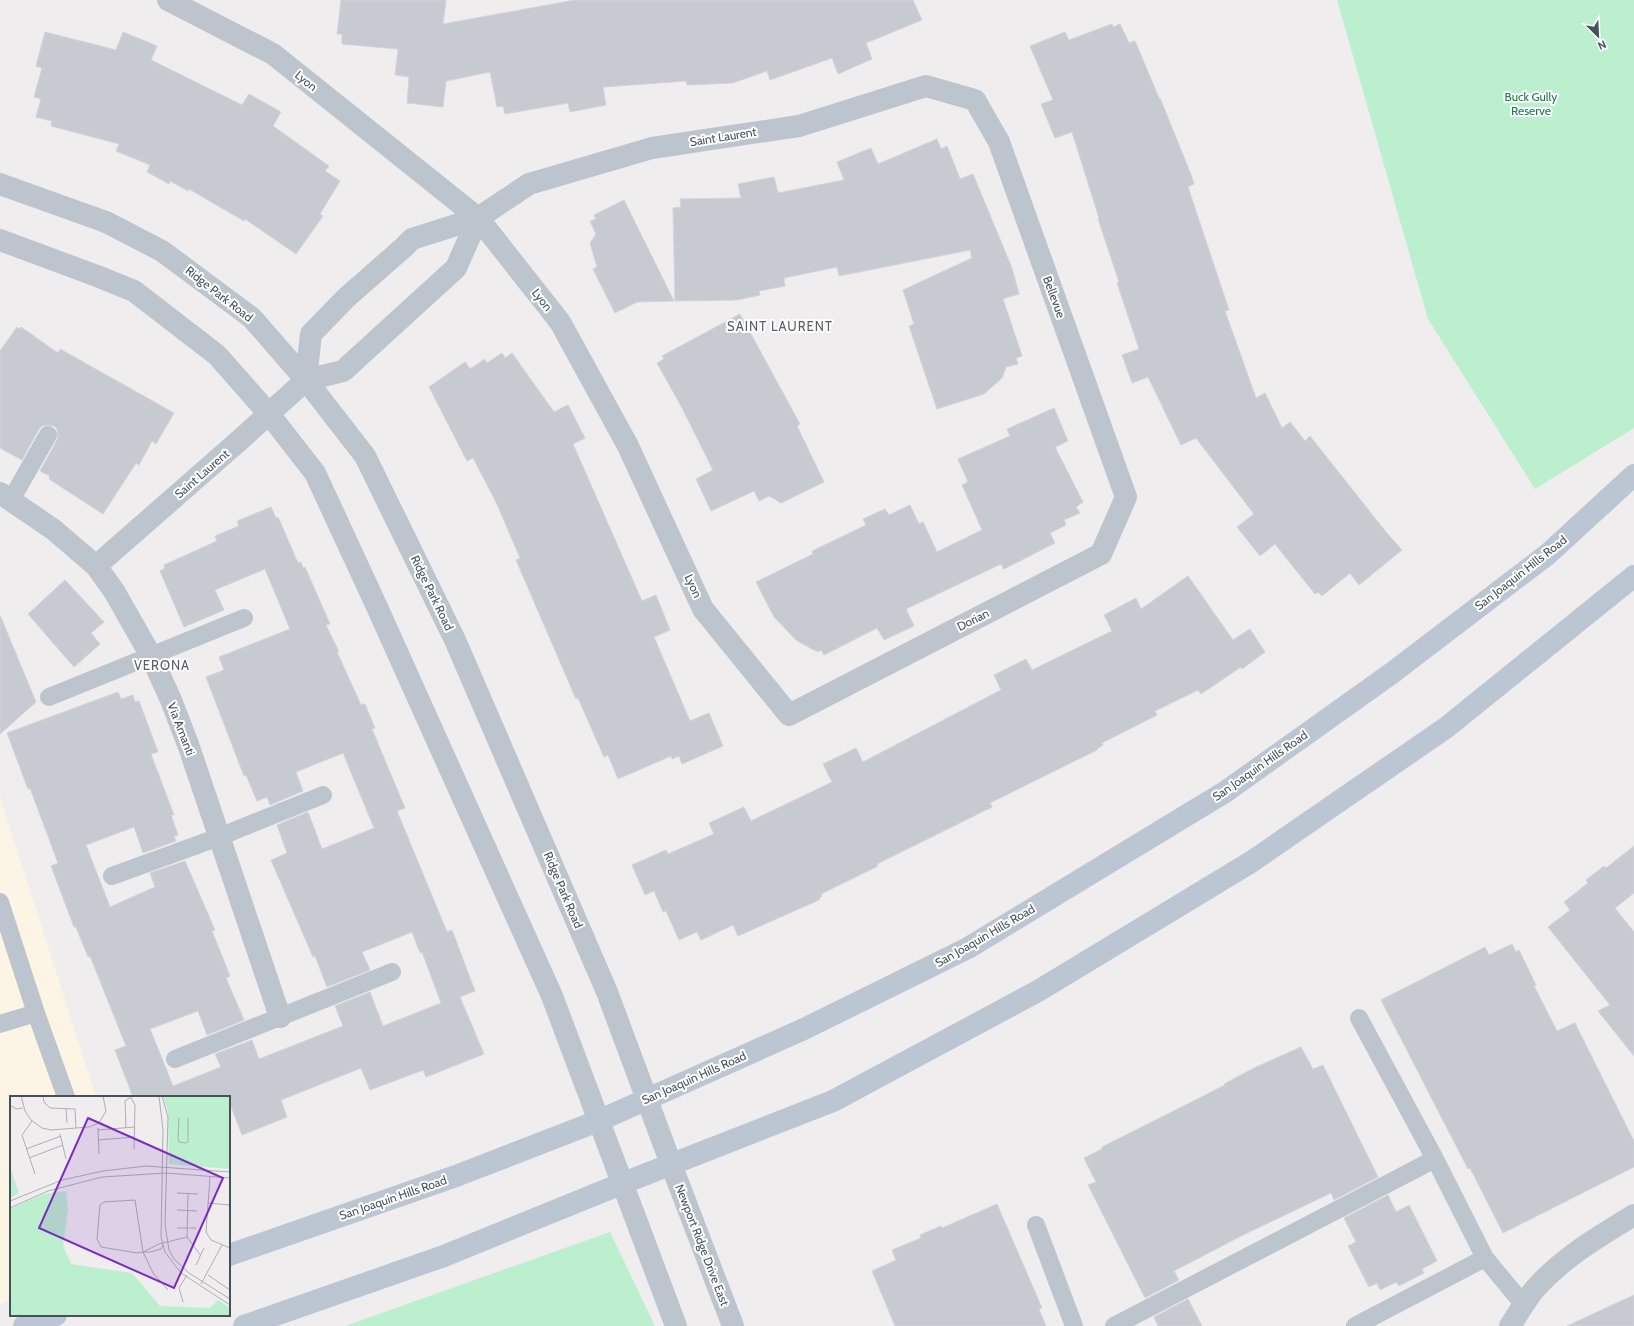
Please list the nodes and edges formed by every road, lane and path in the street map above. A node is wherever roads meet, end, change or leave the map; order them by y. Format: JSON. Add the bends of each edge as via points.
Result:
{"nodes":[{"id":1,"x":168,"y":0,"type":"edge"},
{"id":2,"x":975,"y":100,"type":"joint"},
{"id":3,"x":0,"y":184,"type":"edge"},
{"id":4,"x":478,"y":218,"type":"junction"},
{"id":5,"x":0,"y":240,"type":"edge"},
{"id":6,"x":306,"y":380,"type":"junction"},
{"id":7,"x":269,"y":414,"type":"junction"},
{"id":8,"x":48,"y":435,"type":"dead end"},
{"id":9,"x":1634,"y":476,"type":"edge"},
{"id":10,"x":5,"y":497,"type":"edge"},
{"id":11,"x":1126,"y":497,"type":"joint"},
{"id":12,"x":96,"y":566,"type":"junction"},
{"id":13,"x":1634,"y":576,"type":"edge"},
{"id":14,"x":244,"y":618,"type":"dead end"},
{"id":15,"x":151,"y":656,"type":"junction"},
{"id":16,"x":49,"y":697,"type":"dead end"},
{"id":17,"x":789,"y":715,"type":"joint"},
{"id":18,"x":323,"y":795,"type":"dead end"},
{"id":19,"x":219,"y":837,"type":"junction"},
{"id":20,"x":112,"y":876,"type":"dead end"},
{"id":21,"x":0,"y":902,"type":"edge"},
{"id":22,"x":392,"y":972,"type":"dead end"},
{"id":23,"x":36,"y":1013,"type":"junction"},
{"id":24,"x":280,"y":1017,"type":"junction"},
{"id":25,"x":1359,"y":1018,"type":"dead end"},
{"id":26,"x":0,"y":1024,"type":"edge"},
{"id":27,"x":175,"y":1059,"type":"dead end"},
{"id":28,"x":66,"y":1096,"type":"edge"},
{"id":29,"x":647,"y":1100,"type":"junction"},
{"id":30,"x":598,"y":1121,"type":"junction"},
{"id":31,"x":1435,"y":1158,"type":"junction"},
{"id":32,"x":671,"y":1164,"type":"junction"},
{"id":33,"x":621,"y":1184,"type":"junction"},
{"id":34,"x":1634,"y":1215,"type":"edge"},
{"id":35,"x":1036,"y":1225,"type":"dead end"},
{"id":36,"x":230,"y":1255,"type":"edge"},
{"id":37,"x":1485,"y":1258,"type":"junction"},
{"id":38,"x":1524,"y":1305,"type":"junction"},
{"id":39,"x":53,"y":1316,"type":"edge"},
{"id":40,"x":24,"y":1326,"type":"edge"},
{"id":41,"x":244,"y":1326,"type":"edge"},
{"id":42,"x":676,"y":1326,"type":"edge"},
{"id":43,"x":733,"y":1326,"type":"edge"},
{"id":44,"x":1074,"y":1326,"type":"edge"},
{"id":45,"x":1114,"y":1326,"type":"edge"},
{"id":46,"x":1355,"y":1326,"type":"edge"},
{"id":47,"x":1510,"y":1326,"type":"edge"}],
"edges":[{"from":1,"to":4,"type":"street","name":"Lyon","via":[[274,54]]},
{"from":2,"to":4,"type":"street","name":"Saint Laurent","via":[[926,86],[799,126],[652,148],[529,184]]},
{"from":2,"to":11,"type":"street","name":"Bellevue","via":[[999,142]]},
{"from":3,"to":6,"type":"street","name":"Ridge Park Road","via":[[106,222],[162,251],[252,318]]},
{"from":4,"to":6,"type":"street","name":"Saint Laurent","via":[[456,268],[343,371]]},
{"from":4,"to":6,"type":"street","name":"Saint Laurent","via":[[412,239],[346,298],[310,334]]},
{"from":4,"to":17,"type":"street","name":"Lyon","via":[[560,322],[628,446],[703,609]]},
{"from":5,"to":7,"type":"street","via":[[134,291],[217,355]]},
{"from":6,"to":7,"type":"street","name":"Saint Laurent"},
{"from":6,"to":29,"type":"street","name":"Ridge Park Road","via":[[365,456],[455,640],[607,992]]},
{"from":7,"to":12,"type":"street","name":"Saint Laurent"},
{"from":7,"to":30,"type":"street","via":[[315,473],[552,996]]},
{"from":8,"to":10,"type":"lane"},
{"from":9,"to":29,"type":"main road","name":"San Joaquin Hills Road","via":[[1548,554],[1392,673],[1225,792],[968,948],[804,1029]]},
{"from":10,"to":12,"type":"street","name":"Via Amanti","via":[[54,530]]},
{"from":11,"to":17,"type":"street","name":"Dorian","via":[[1101,554]]},
{"from":12,"to":15,"type":"street","name":"Via Amanti","via":[[114,591]]},
{"from":13,"to":32,"type":"main road","via":[[1447,727],[1251,862],[1038,991],[832,1101]]},
{"from":14,"to":15,"type":"lane"},
{"from":15,"to":16,"type":"lane"},
{"from":15,"to":19,"type":"street","name":"Via Amanti","via":[[189,747]]},
{"from":18,"to":19,"type":"lane"},
{"from":19,"to":20,"type":"lane"},
{"from":19,"to":24,"type":"street","name":"Via Amanti"},
{"from":21,"to":23,"type":"lane"},
{"from":22,"to":24,"type":"lane"},
{"from":23,"to":26,"type":"lane"},
{"from":23,"to":28,"type":"lane"},
{"from":24,"to":27,"type":"lane"},
{"from":25,"to":31,"type":"lane"},
{"from":29,"to":30,"type":"main road","name":"San Joaquin Hills Road"},
{"from":29,"to":32,"type":"street","name":"Ridge Park Road"},
{"from":30,"to":33,"type":"street"},
{"from":30,"to":36,"type":"main road","name":"San Joaquin Hills Road","via":[[456,1176]]},
{"from":31,"to":37,"type":"lane"},
{"from":31,"to":45,"type":"lane"},
{"from":32,"to":33,"type":"main road"},
{"from":32,"to":43,"type":"street","name":"Newport Ridge Drive East"},
{"from":33,"to":41,"type":"main road","via":[[444,1256]]},
{"from":33,"to":42,"type":"street"},
{"from":34,"to":38,"type":"street","via":[[1567,1258],[1533,1291]]},
{"from":35,"to":44,"type":"lane"},
{"from":37,"to":38,"type":"lane"},
{"from":37,"to":46,"type":"lane"},
{"from":38,"to":47,"type":"street"},
{"from":39,"to":40,"type":"main road"}]}
